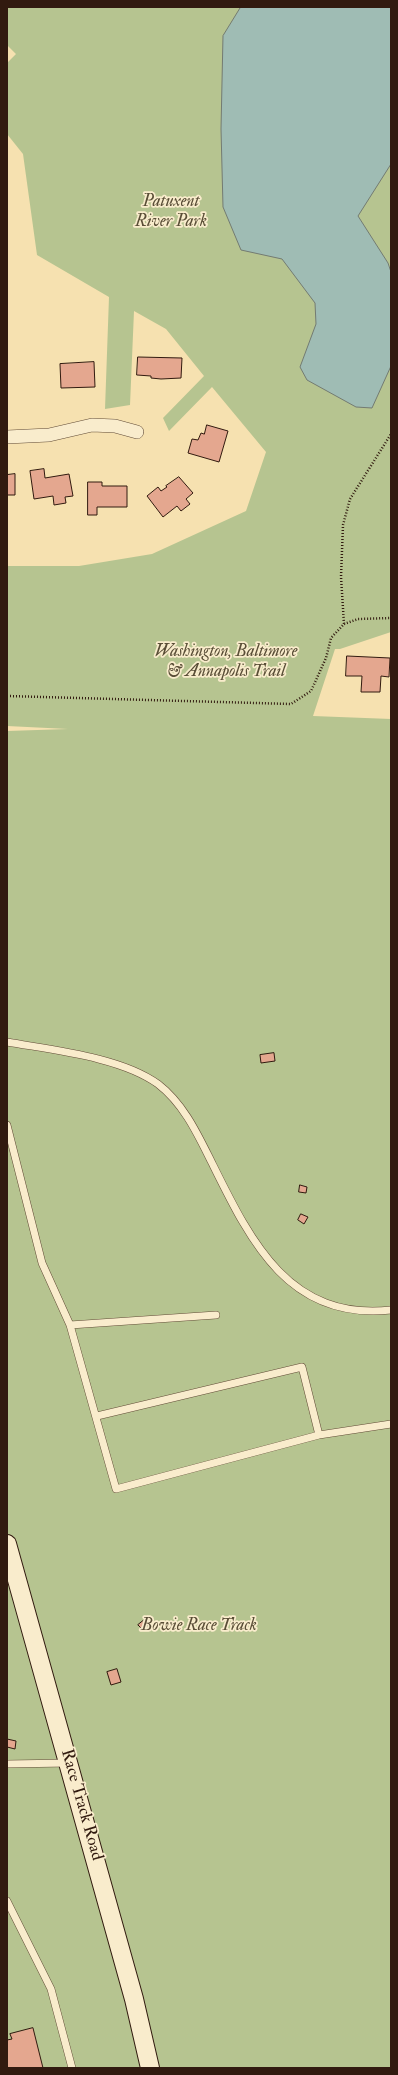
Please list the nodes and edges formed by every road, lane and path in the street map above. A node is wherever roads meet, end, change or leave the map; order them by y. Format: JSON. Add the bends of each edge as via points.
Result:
{"nodes":[{"id":1,"x":137,"y":432,"type":"dead end"},
{"id":2,"x":391,"y":434,"type":"edge"},
{"id":3,"x":7,"y":436,"type":"edge"},
{"id":4,"x":391,"y":618,"type":"edge"},
{"id":5,"x":344,"y":624,"type":"junction"},
{"id":6,"x":7,"y":696,"type":"edge"},
{"id":7,"x":7,"y":1042,"type":"edge"},
{"id":8,"x":7,"y":1125,"type":"edge"},
{"id":9,"x":391,"y":1310,"type":"edge"},
{"id":10,"x":216,"y":1315,"type":"dead end"},
{"id":11,"x":70,"y":1326,"type":"junction"},
{"id":12,"x":96,"y":1416,"type":"junction"},
{"id":13,"x":391,"y":1424,"type":"edge"},
{"id":14,"x":319,"y":1436,"type":"junction"},
{"id":15,"x":7,"y":1544,"type":"edge"},
{"id":16,"x":69,"y":1763,"type":"junction"},
{"id":17,"x":7,"y":1764,"type":"edge"},
{"id":18,"x":7,"y":1900,"type":"edge"},
{"id":19,"x":72,"y":2068,"type":"edge"},
{"id":20,"x":150,"y":2068,"type":"edge"}],
"edges":[{"from":1,"to":3,"type":"street","via":[[115,426],[92,425],[49,435]]},
{"from":2,"to":5,"type":"path","via":[[350,499],[343,525],[341,577]]},
{"from":4,"to":5,"type":"path","via":[[358,619]]},
{"from":5,"to":6,"type":"path","via":[[331,638],[326,658],[311,691],[290,704]]},
{"from":7,"to":9,"type":"lane","via":[[73,1054],[132,1069],[157,1084],[172,1096],[195,1128],[232,1204],[261,1253],[272,1266],[323,1304],[369,1313]]},
{"from":8,"to":11,"type":"lane","via":[[42,1263]]},
{"from":10,"to":11,"type":"lane"},
{"from":11,"to":12,"type":"lane"},
{"from":12,"to":14,"type":"lane","via":[[302,1367]]},
{"from":12,"to":14,"type":"lane","via":[[116,1489]]},
{"from":13,"to":14,"type":"lane"},
{"from":15,"to":16,"type":"street","name":"Race Track Road"},
{"from":16,"to":17,"type":"lane"},
{"from":16,"to":20,"type":"street","name":"Race Track Road","via":[[134,1998]]},
{"from":18,"to":19,"type":"lane","via":[[51,1989]]}]}
